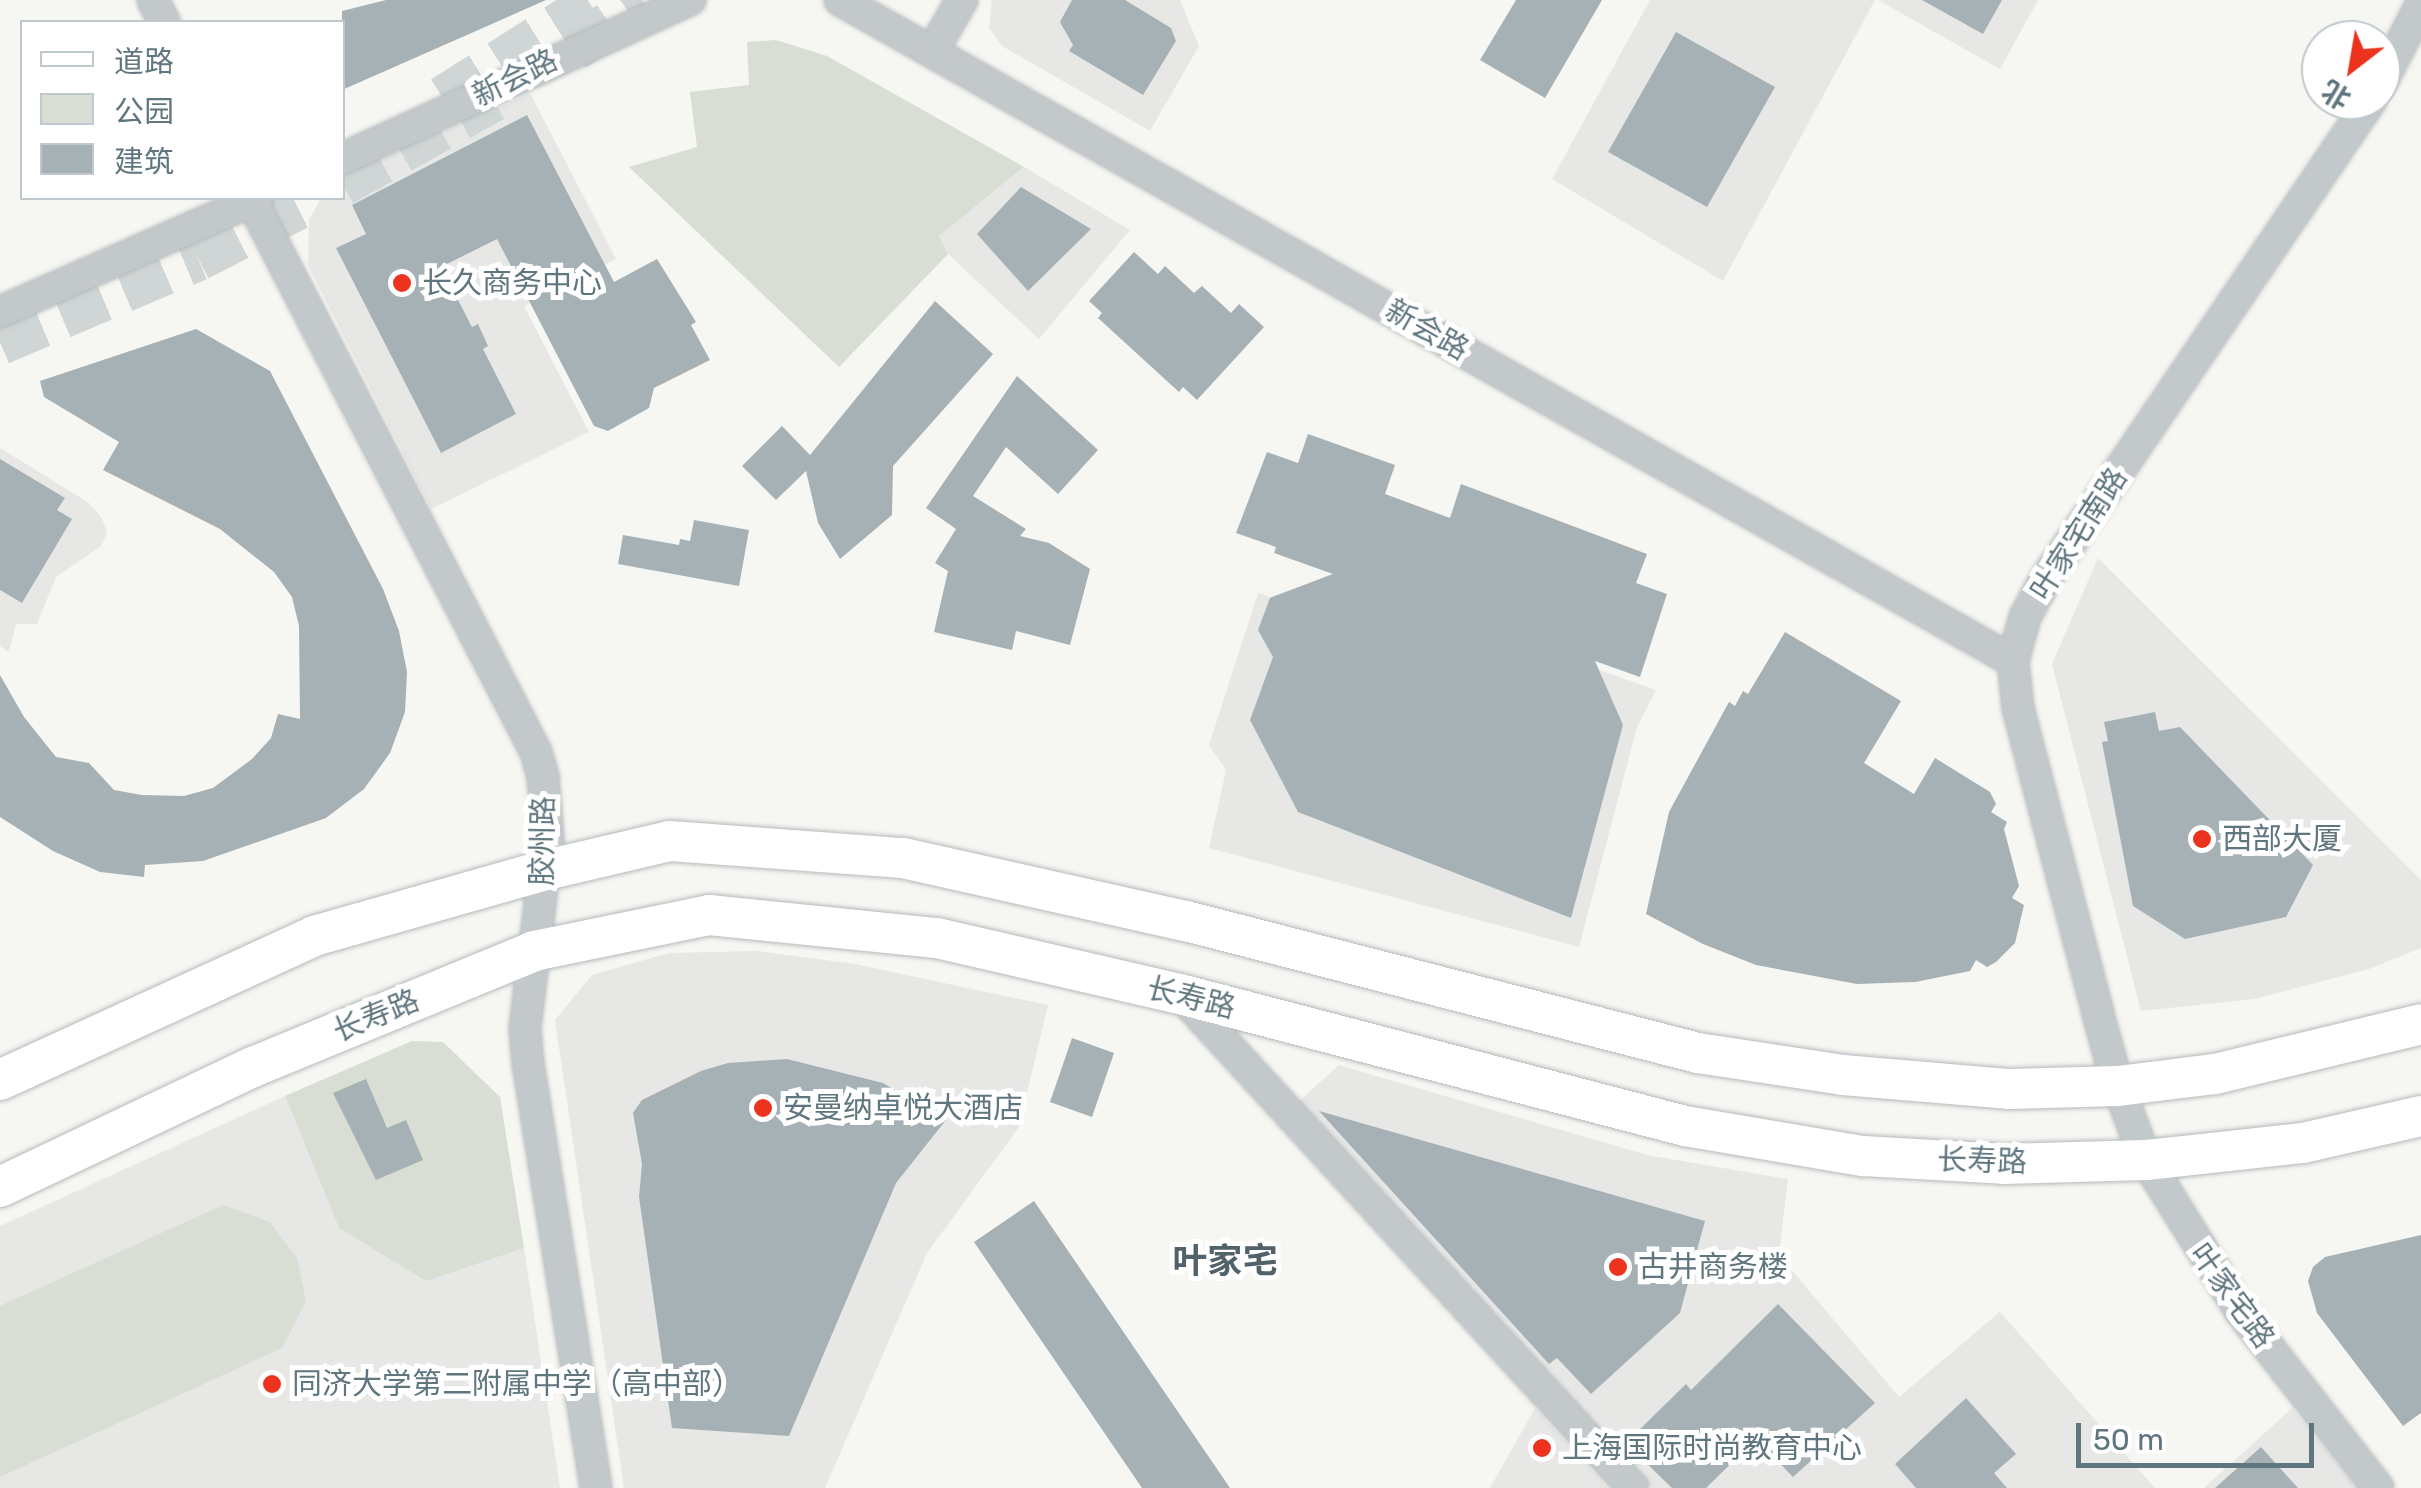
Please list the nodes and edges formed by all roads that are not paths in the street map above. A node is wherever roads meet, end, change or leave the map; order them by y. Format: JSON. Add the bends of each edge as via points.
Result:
{"nodes":[{"id":1,"x":690,"y":0,"type":"edge"},
{"id":2,"x":840,"y":0,"type":"edge"},
{"id":3,"x":962,"y":0,"type":"edge"},
{"id":4,"x":2421,"y":5,"type":"edge"},
{"id":5,"x":2401,"y":44,"type":"edge"},
{"id":6,"x":932,"y":50,"type":"junction"},
{"id":7,"x":2357,"y":120,"type":"edge"},
{"id":8,"x":345,"y":158,"type":"edge"},
{"id":9,"x":251,"y":200,"type":"edge"},
{"id":10,"x":254,"y":200,"type":"edge"},
{"id":11,"x":0,"y":312,"type":"edge"},
{"id":12,"x":2013,"y":661,"type":"junction"},
{"id":13,"x":546,"y":870,"type":"junction"},
{"id":14,"x":534,"y":951,"type":"junction"},
{"id":15,"x":1180,"y":994,"type":"junction"},
{"id":16,"x":2421,"y":1024,"type":"edge"},
{"id":17,"x":0,"y":1080,"type":"edge"},
{"id":18,"x":2118,"y":1086,"type":"junction"},
{"id":19,"x":2421,"y":1116,"type":"edge"},
{"id":20,"x":2146,"y":1160,"type":"junction"},
{"id":21,"x":0,"y":1187,"type":"edge"},
{"id":22,"x":596,"y":1488,"type":"edge"},
{"id":23,"x":1633,"y":1488,"type":"edge"},
{"id":24,"x":2378,"y":1488,"type":"edge"}],
"edges":[{"from":1,"to":8,"type":"street","name":"新会路"},
{"from":2,"to":6,"type":"street","name":"新会路"},
{"from":3,"to":6,"type":"street"},
{"from":4,"to":5,"type":"street"},
{"from":6,"to":12,"type":"street","name":"新会路"},
{"from":7,"to":12,"type":"street","name":"叶家宅南路","via":[[2045,580],[2025,617]]},
{"from":9,"to":11,"type":"street"},
{"from":10,"to":13,"type":"street","name":"胶州路","via":[[536,752],[548,803]]},
{"from":12,"to":18,"type":"street","name":"叶家宅南路","via":[[2018,708]]},
{"from":13,"to":14,"type":"street","name":"胶州路"},
{"from":13,"to":17,"type":"main road","via":[[314,936]]},
{"from":13,"to":18,"type":"main road","via":[[670,841],[903,858],[1186,921],[1698,1053],[1844,1075],[2010,1089]]},
{"from":14,"to":15,"type":"main road","name":"长寿路","via":[[709,914],[937,938]]},
{"from":14,"to":21,"type":"main road","name":"长寿路","via":[[253,1067]]},
{"from":14,"to":22,"type":"street","name":"胶州路","via":[[528,1063]]},
{"from":15,"to":20,"type":"main road","name":"长寿路","via":[[1720,1132],[1862,1156],[2004,1164]]},
{"from":15,"to":23,"type":"street"},
{"from":16,"to":18,"type":"main road","via":[[2215,1074]]},
{"from":18,"to":20,"type":"street","name":"叶家宅路"},
{"from":19,"to":20,"type":"main road","name":"长寿路","via":[[2303,1143]]},
{"from":20,"to":24,"type":"street","name":"叶家宅路","via":[[2241,1312]]}]}
